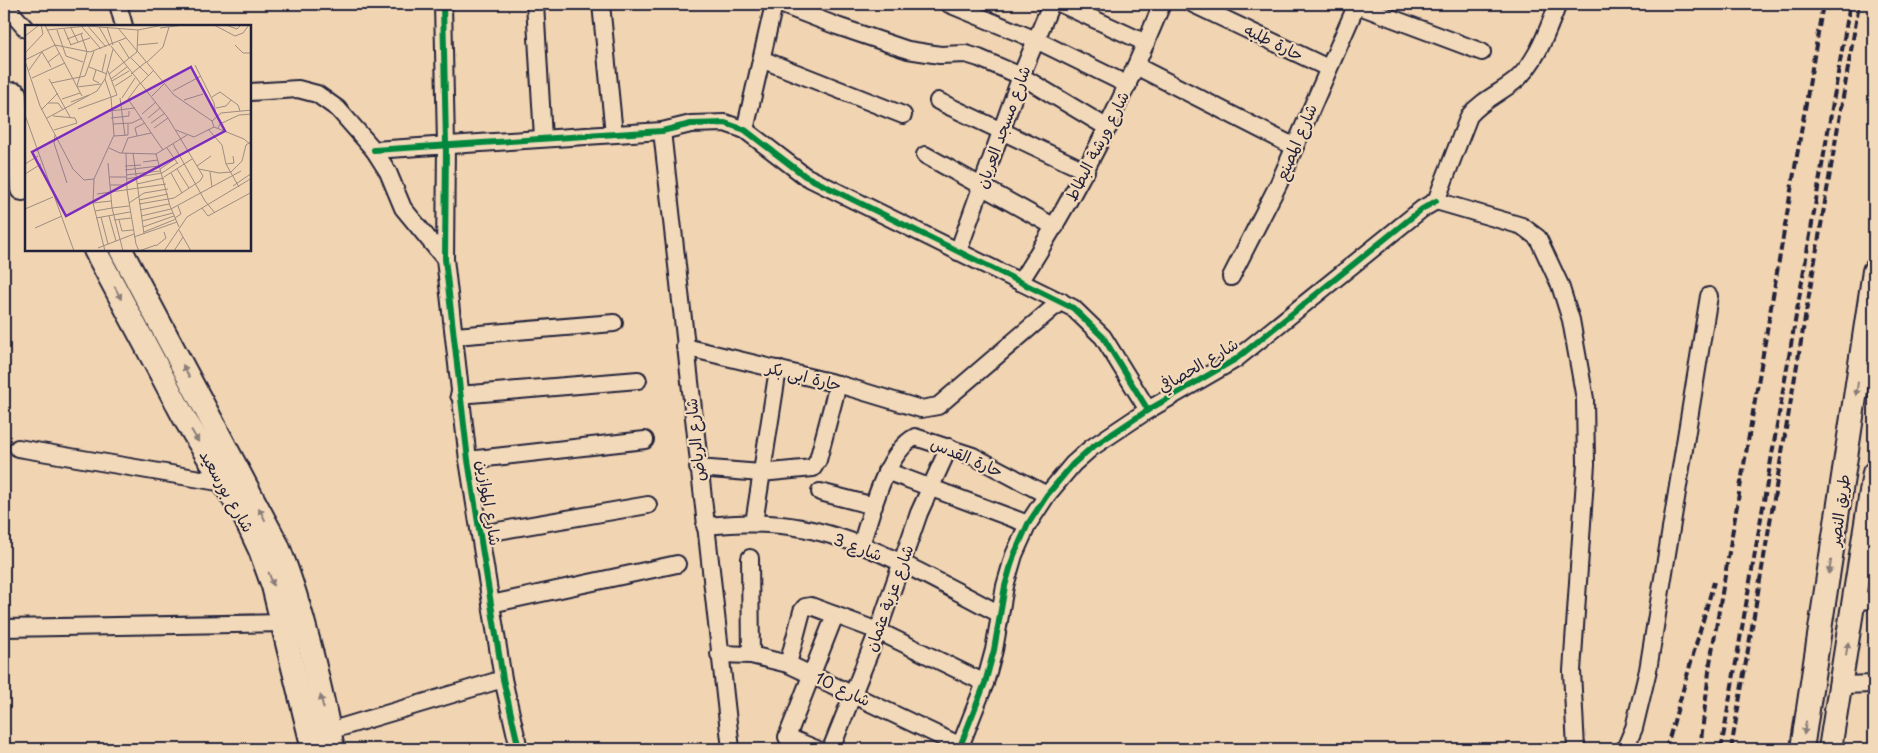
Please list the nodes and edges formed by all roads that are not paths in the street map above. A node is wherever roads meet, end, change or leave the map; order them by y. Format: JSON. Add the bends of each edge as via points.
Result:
{"nodes":[{"id":1,"x":4,"y":4,"type":"edge"},
{"id":2,"x":118,"y":4,"type":"edge"},
{"id":3,"x":443,"y":4,"type":"edge"},
{"id":4,"x":536,"y":4,"type":"edge"},
{"id":5,"x":601,"y":4,"type":"edge"},
{"id":6,"x":774,"y":4,"type":"edge"},
{"id":7,"x":780,"y":4,"type":"edge"},
{"id":8,"x":949,"y":4,"type":"edge"},
{"id":9,"x":1051,"y":4,"type":"edge"},
{"id":10,"x":1060,"y":4,"type":"edge"},
{"id":11,"x":1162,"y":4,"type":"edge"},
{"id":12,"x":1193,"y":4,"type":"edge"},
{"id":13,"x":1356,"y":4,"type":"edge"},
{"id":14,"x":1558,"y":4,"type":"edge"},
{"id":15,"x":124,"y":25,"type":"edge"},
{"id":16,"x":25,"y":28,"type":"edge"},
{"id":17,"x":1036,"y":40,"type":"junction"},
{"id":18,"x":1146,"y":43,"type":"junction"},
{"id":19,"x":1482,"y":52,"type":"dead end"},
{"id":20,"x":761,"y":59,"type":"junction"},
{"id":21,"x":1136,"y":66,"type":"junction"},
{"id":22,"x":1328,"y":68,"type":"junction"},
{"id":23,"x":1021,"y":76,"type":"junction"},
{"id":24,"x":1128,"y":85,"type":"junction"},
{"id":25,"x":251,"y":92,"type":"edge"},
{"id":26,"x":15,"y":93,"type":"edge"},
{"id":27,"x":938,"y":101,"type":"dead end"},
{"id":28,"x":903,"y":115,"type":"dead end"},
{"id":29,"x":1108,"y":128,"type":"junction"},
{"id":30,"x":745,"y":130,"type":"junction"},
{"id":31,"x":1002,"y":130,"type":"junction"},
{"id":32,"x":662,"y":131,"type":"junction"},
{"id":33,"x":614,"y":134,"type":"junction"},
{"id":34,"x":543,"y":138,"type":"junction"},
{"id":35,"x":446,"y":144,"type":"junction"},
{"id":36,"x":1295,"y":147,"type":"junction"},
{"id":37,"x":374,"y":150,"type":"junction"},
{"id":38,"x":925,"y":155,"type":"dead end"},
{"id":39,"x":1086,"y":171,"type":"junction"},
{"id":40,"x":981,"y":185,"type":"junction"},
{"id":41,"x":20,"y":189,"type":"edge"},
{"id":42,"x":1436,"y":201,"type":"junction"},
{"id":43,"x":1055,"y":227,"type":"junction"},
{"id":44,"x":97,"y":251,"type":"edge"},
{"id":45,"x":122,"y":251,"type":"edge"},
{"id":46,"x":958,"y":252,"type":"junction"},
{"id":47,"x":445,"y":259,"type":"junction"},
{"id":48,"x":1874,"y":271,"type":"edge"},
{"id":49,"x":1231,"y":277,"type":"dead end"},
{"id":50,"x":1020,"y":282,"type":"junction"},
{"id":51,"x":1709,"y":296,"type":"dead end"},
{"id":52,"x":1060,"y":301,"type":"junction"},
{"id":53,"x":614,"y":323,"type":"dead end"},
{"id":54,"x":454,"y":336,"type":"junction"},
{"id":55,"x":685,"y":347,"type":"junction"},
{"id":56,"x":778,"y":369,"type":"junction"},
{"id":57,"x":638,"y":380,"type":"dead end"},
{"id":58,"x":838,"y":384,"type":"junction"},
{"id":59,"x":459,"y":395,"type":"junction"},
{"id":60,"x":1148,"y":410,"type":"junction"},
{"id":61,"x":646,"y":440,"type":"dead end"},
{"id":62,"x":949,"y":447,"type":"junction"},
{"id":63,"x":18,"y":448,"type":"dead end"},
{"id":64,"x":468,"y":460,"type":"junction"},
{"id":65,"x":698,"y":468,"type":"junction"},
{"id":66,"x":886,"y":472,"type":"junction"},
{"id":67,"x":761,"y":473,"type":"junction"},
{"id":68,"x":1874,"y":473,"type":"edge"},
{"id":69,"x":224,"y":483,"type":"junction"},
{"id":70,"x":930,"y":486,"type":"junction"},
{"id":71,"x":820,"y":492,"type":"dead end"},
{"id":72,"x":1047,"y":495,"type":"junction"},
{"id":73,"x":648,"y":504,"type":"dead end"},
{"id":74,"x":874,"y":506,"type":"junction"},
{"id":75,"x":754,"y":523,"type":"junction"},
{"id":76,"x":1028,"y":524,"type":"junction"},
{"id":77,"x":705,"y":526,"type":"junction"},
{"id":78,"x":480,"y":534,"type":"junction"},
{"id":79,"x":861,"y":545,"type":"junction"},
{"id":80,"x":750,"y":558,"type":"dead end"},
{"id":81,"x":677,"y":564,"type":"dead end"},
{"id":82,"x":902,"y":564,"type":"junction"},
{"id":83,"x":1864,"y":601,"type":"edge"},
{"id":84,"x":491,"y":604,"type":"junction"},
{"id":85,"x":1000,"y":614,"type":"junction"},
{"id":86,"x":835,"y":615,"type":"junction"},
{"id":87,"x":283,"y":623,"type":"junction"},
{"id":88,"x":4,"y":628,"type":"edge"},
{"id":89,"x":878,"y":631,"type":"junction"},
{"id":90,"x":719,"y":654,"type":"junction"},
{"id":91,"x":751,"y":655,"type":"junction"},
{"id":92,"x":788,"y":664,"type":"junction"},
{"id":93,"x":812,"y":674,"type":"junction"},
{"id":94,"x":503,"y":679,"type":"junction"},
{"id":95,"x":985,"y":683,"type":"junction"},
{"id":96,"x":1874,"y":684,"type":"edge"},
{"id":97,"x":1841,"y":685,"type":"junction"},
{"id":98,"x":853,"y":694,"type":"junction"},
{"id":99,"x":331,"y":740,"type":"edge"},
{"id":100,"x":960,"y":748,"type":"edge"},
{"id":101,"x":313,"y":749,"type":"edge"},
{"id":102,"x":519,"y":749,"type":"edge"},
{"id":103,"x":732,"y":749,"type":"edge"},
{"id":104,"x":816,"y":749,"type":"edge"},
{"id":105,"x":831,"y":749,"type":"edge"},
{"id":106,"x":1576,"y":749,"type":"edge"},
{"id":107,"x":1625,"y":749,"type":"edge"},
{"id":108,"x":1802,"y":749,"type":"edge"},
{"id":109,"x":1830,"y":749,"type":"edge"}],
"edges":[{"from":1,"to":16,"type":"street"},
{"from":2,"to":15,"type":"street"},
{"from":3,"to":35,"type":"street","name":"شارع الموازين"},
{"from":4,"to":34,"type":"street"},
{"from":5,"to":33,"type":"street"},
{"from":6,"to":20,"type":"street"},
{"from":7,"to":23,"type":"street","via":[[908,50],[966,54]]},
{"from":8,"to":17,"type":"street"},
{"from":9,"to":17,"type":"street","name":"شارع مسجد العريان"},
{"from":10,"to":18,"type":"street"},
{"from":11,"to":18,"type":"street","name":"شارع ورشة البطاط"},
{"from":12,"to":22,"type":"street","name":"حارة طلبه"},
{"from":13,"to":19,"type":"street"},
{"from":13,"to":22,"type":"street","name":"شارع المصنع"},
{"from":14,"to":42,"type":"street","via":[[1537,54],[1525,71],[1469,116]]},
{"from":17,"to":23,"type":"street","name":"شارع مسجد العريان"},
{"from":17,"to":24,"type":"street"},
{"from":18,"to":21,"type":"street","name":"شارع ورشة البطاط"},
{"from":20,"to":28,"type":"street"},
{"from":20,"to":30,"type":"street"},
{"from":21,"to":24,"type":"street","name":"شارع ورشة البطاط"},
{"from":21,"to":36,"type":"street"},
{"from":22,"to":36,"type":"street","name":"شارع المصنع"},
{"from":23,"to":29,"type":"street"},
{"from":23,"to":31,"type":"street","name":"شارع مسجد العريان"},
{"from":24,"to":29,"type":"street","name":"شارع ورشة البطاط"},
{"from":25,"to":37,"type":"street","via":[[298,89],[317,94],[338,108]]},
{"from":26,"to":41,"type":"main road"},
{"from":27,"to":31,"type":"street"},
{"from":29,"to":39,"type":"street","name":"شارع ورشة البطاط"},
{"from":30,"to":32,"type":"street","via":[[725,123],[691,124]]},
{"from":30,"to":46,"type":"street","via":[[805,176]]},
{"from":31,"to":39,"type":"street"},
{"from":31,"to":40,"type":"street","name":"شارع مسجد العريان"},
{"from":32,"to":33,"type":"street"},
{"from":32,"to":55,"type":"street","name":"شارع الرياض"},
{"from":33,"to":34,"type":"street"},
{"from":34,"to":35,"type":"street"},
{"from":35,"to":37,"type":"street"},
{"from":35,"to":47,"type":"street","name":"شارع الموازين"},
{"from":36,"to":49,"type":"street","name":"شارع المصنع"},
{"from":37,"to":47,"type":"street","via":[[388,172],[403,208]]},
{"from":38,"to":40,"type":"street"},
{"from":39,"to":43,"type":"street","name":"شارع ورشة البطاط"},
{"from":40,"to":43,"type":"street"},
{"from":40,"to":46,"type":"street","name":"شارع مسجد العريان"},
{"from":42,"to":60,"type":"street","name":"شارع الحصافي","via":[[1236,360]]},
{"from":42,"to":106,"type":"street","via":[[1522,226],[1538,238],[1560,285],[1571,320],[1584,399],[1586,464],[1572,671]]},
{"from":43,"to":50,"type":"street","name":"شارع ورشة البطاط"},
{"from":44,"to":69,"type":"main road","name":"شارع بورسعيد","one_way":true,"via":[[186,421]]},
{"from":99,"to":45,"type":"main road","name":"شارع بورسعيد","one_way":true,"via":[[301,613],[278,546]]},
{"from":46,"to":50,"type":"street"},
{"from":47,"to":54,"type":"street","name":"شارع الموازين"},
{"from":48,"to":108,"type":"main road","name":"طريق النصر","one_way":true},
{"from":50,"to":52,"type":"street"},
{"from":51,"to":107,"type":"street","via":[[1648,670],[1634,728]]},
{"from":52,"to":58,"type":"street","name":"حارة ابى بكر","via":[[938,406],[921,409]]},
{"from":52,"to":60,"type":"street","via":[[1084,317],[1103,337]]},
{"from":53,"to":54,"type":"street"},
{"from":54,"to":59,"type":"street","name":"شارع الموازين"},
{"from":55,"to":56,"type":"street","name":"حارة ابى بكر"},
{"from":55,"to":65,"type":"street","name":"شارع الرياض"},
{"from":56,"to":58,"type":"street","name":"حارة ابى بكر"},
{"from":56,"to":67,"type":"street"},
{"from":57,"to":59,"type":"street"},
{"from":58,"to":67,"type":"street","via":[[816,465],[806,470]]},
{"from":59,"to":64,"type":"street","name":"شارع الموازين"},
{"from":60,"to":72,"type":"street","name":"شارع الحصافي","via":[[1091,448]]},
{"from":61,"to":64,"type":"street"},
{"from":62,"to":66,"type":"street","name":"حارة القدس","via":[[915,437]]},
{"from":62,"to":70,"type":"street","name":"شارع عزبة عثمان"},
{"from":62,"to":72,"type":"street","name":"حارة القدس"},
{"from":63,"to":69,"type":"street"},
{"from":64,"to":78,"type":"street","name":"شارع الموازين"},
{"from":65,"to":67,"type":"street"},
{"from":65,"to":77,"type":"street","name":"شارع الرياض"},
{"from":66,"to":70,"type":"street"},
{"from":66,"to":74,"type":"street","name":"حارة القدس"},
{"from":67,"to":75,"type":"street"},
{"from":68,"to":83,"type":"main road","name":"طريق النصر"},
{"from":69,"to":87,"type":"main road","name":"شارع بورسعيد","one_way":true,"via":[[260,550]]},
{"from":70,"to":76,"type":"street"},
{"from":70,"to":82,"type":"street","name":"شارع عزبة عثمان"},
{"from":71,"to":74,"type":"street"},
{"from":72,"to":76,"type":"street","name":"شارع الحصافي"},
{"from":73,"to":78,"type":"street"},
{"from":74,"to":79,"type":"street","name":"حارة القدس"},
{"from":75,"to":77,"type":"street","name":"شارع 3"},
{"from":75,"to":79,"type":"street","name":"شارع 3","via":[[783,525]]},
{"from":76,"to":85,"type":"street","name":"شارع الحصافي","via":[[1014,555]]},
{"from":77,"to":90,"type":"street","name":"شارع الرياض"},
{"from":78,"to":84,"type":"street","name":"شارع الموازين"},
{"from":79,"to":82,"type":"street","name":"شارع 3"},
{"from":80,"to":91,"type":"street"},
{"from":81,"to":84,"type":"street"},
{"from":82,"to":85,"type":"street","name":"شارع 3"},
{"from":82,"to":89,"type":"street","name":"شارع عزبة عثمان"},
{"from":97,"to":83,"type":"main road","name":"طريق النصر","one_way":true},
{"from":84,"to":94,"type":"street","name":"شارع الموازين"},
{"from":85,"to":95,"type":"street","name":"شارع الحصافي"},
{"from":86,"to":89,"type":"street"},
{"from":86,"to":92,"type":"street","via":[[811,606],[805,607]]},
{"from":86,"to":93,"type":"street"},
{"from":87,"to":88,"type":"street"},
{"from":87,"to":101,"type":"main road","name":"شارع بورسعيد"},
{"from":89,"to":95,"type":"street"},
{"from":89,"to":98,"type":"street","name":"شارع عزبة عثمان"},
{"from":90,"to":91,"type":"street","name":"شارع 10"},
{"from":90,"to":103,"type":"street","name":"شارع الرياض"},
{"from":91,"to":92,"type":"street","name":"شارع 10"},
{"from":92,"to":93,"type":"street","name":"شارع 10"},
{"from":93,"to":98,"type":"street","name":"شارع 10"},
{"from":93,"to":104,"type":"street","via":[[787,737]]},
{"from":94,"to":99,"type":"street"},
{"from":94,"to":102,"type":"street","name":"شارع الموازين"},
{"from":95,"to":100,"type":"street","name":"شارع الحصافي"},
{"from":96,"to":97,"type":"street"},
{"from":97,"to":109,"type":"main road","name":"طريق النصر"},
{"from":98,"to":100,"type":"street","name":"شارع 10"},
{"from":98,"to":105,"type":"street","name":"شارع عزبة عثمان"}]}
